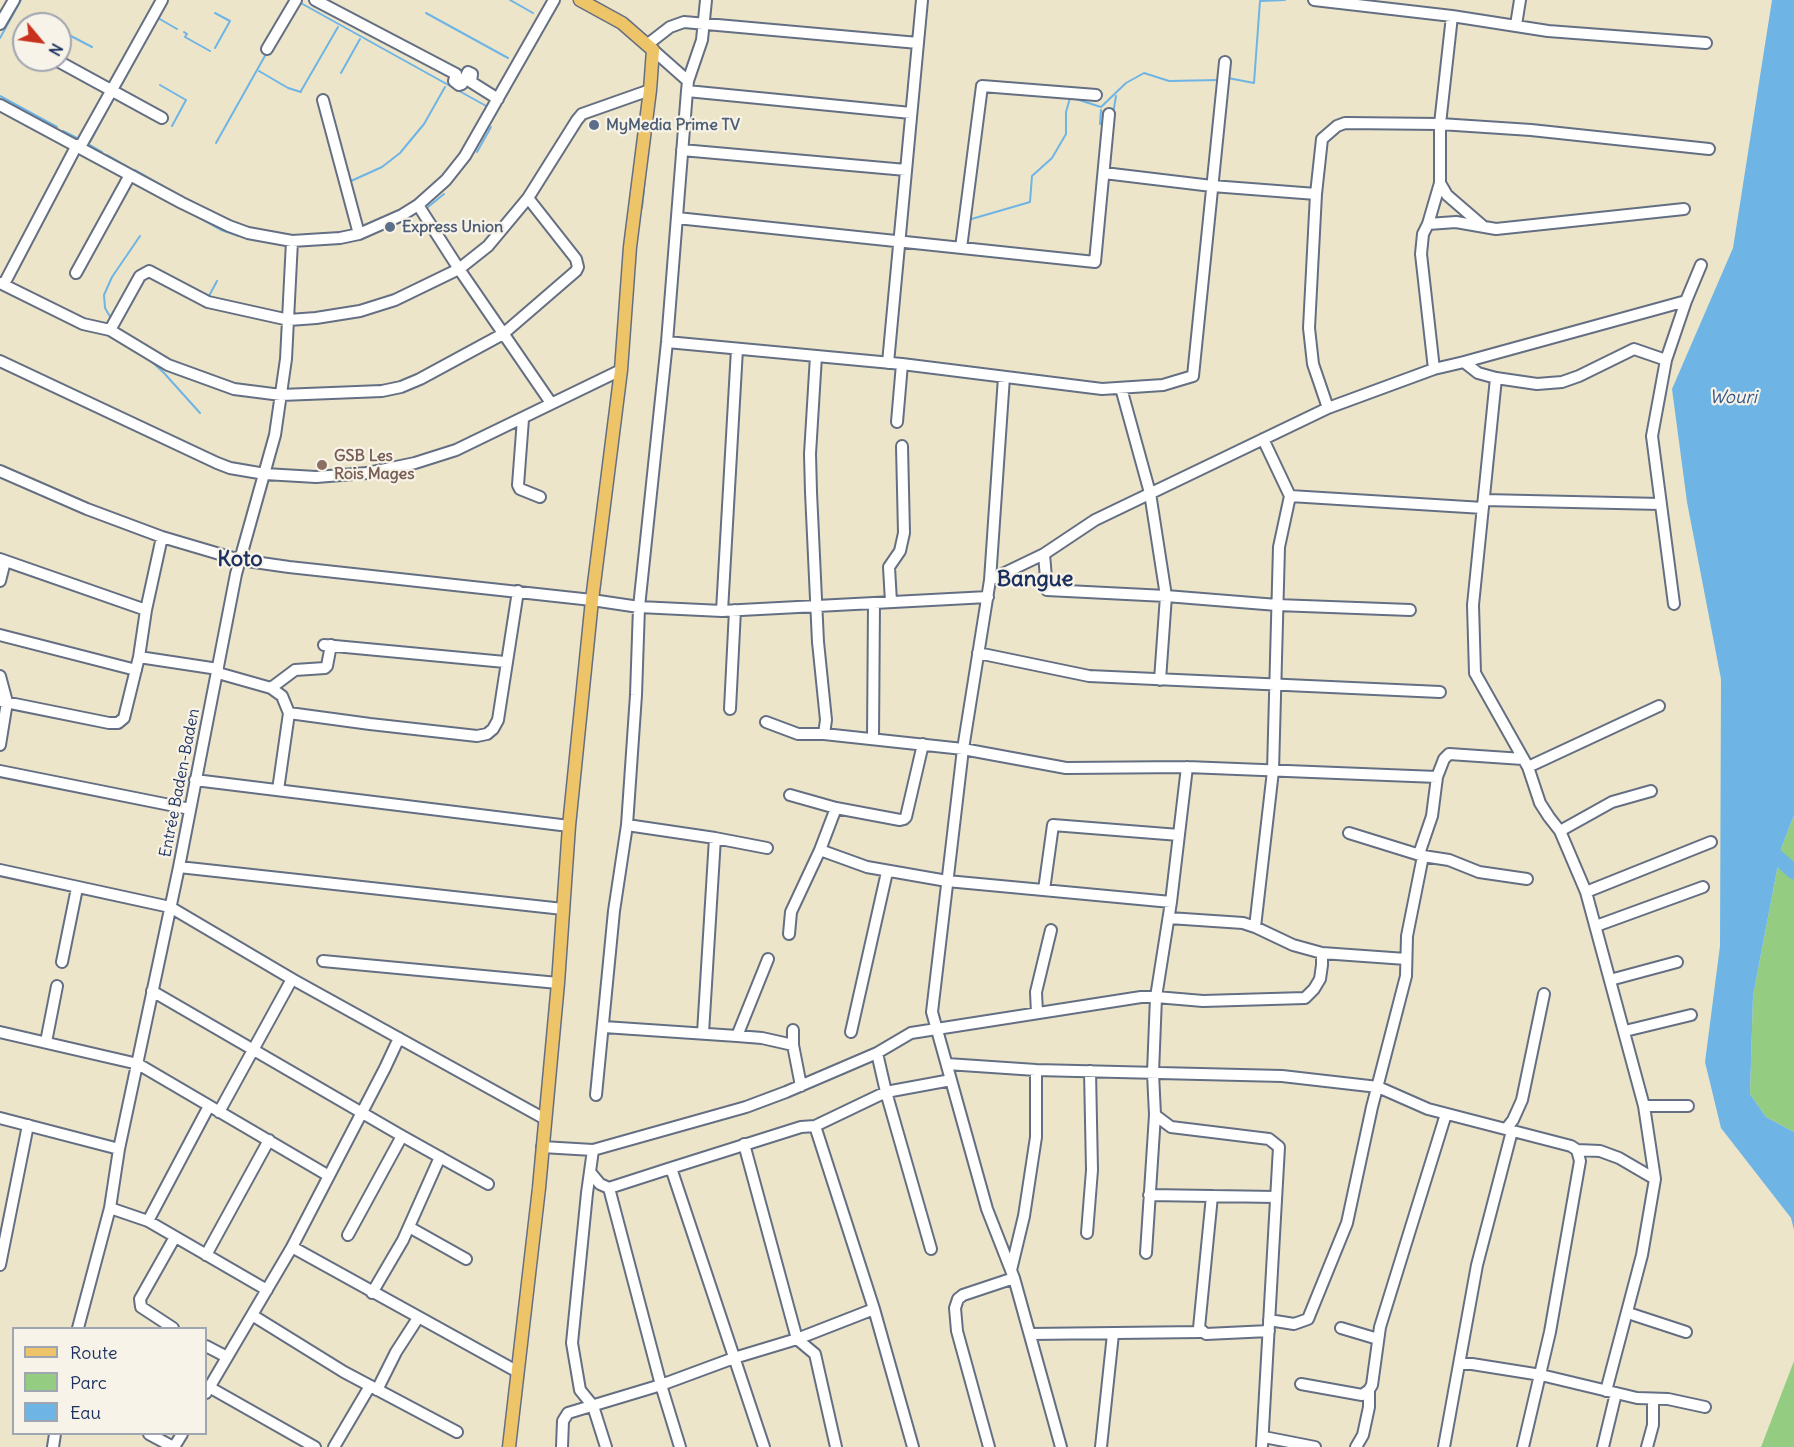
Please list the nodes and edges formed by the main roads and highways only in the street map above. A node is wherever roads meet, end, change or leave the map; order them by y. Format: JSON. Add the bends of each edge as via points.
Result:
{"nodes":[{"id":1,"x":580,"y":0,"type":"edge"},
{"id":2,"x":509,"y":1447,"type":"edge"}],
"edges":[{"from":1,"to":2,"type":"main road","via":[[622,23],[650,47],[650,90],[592,600],[543,1147]]}]}
